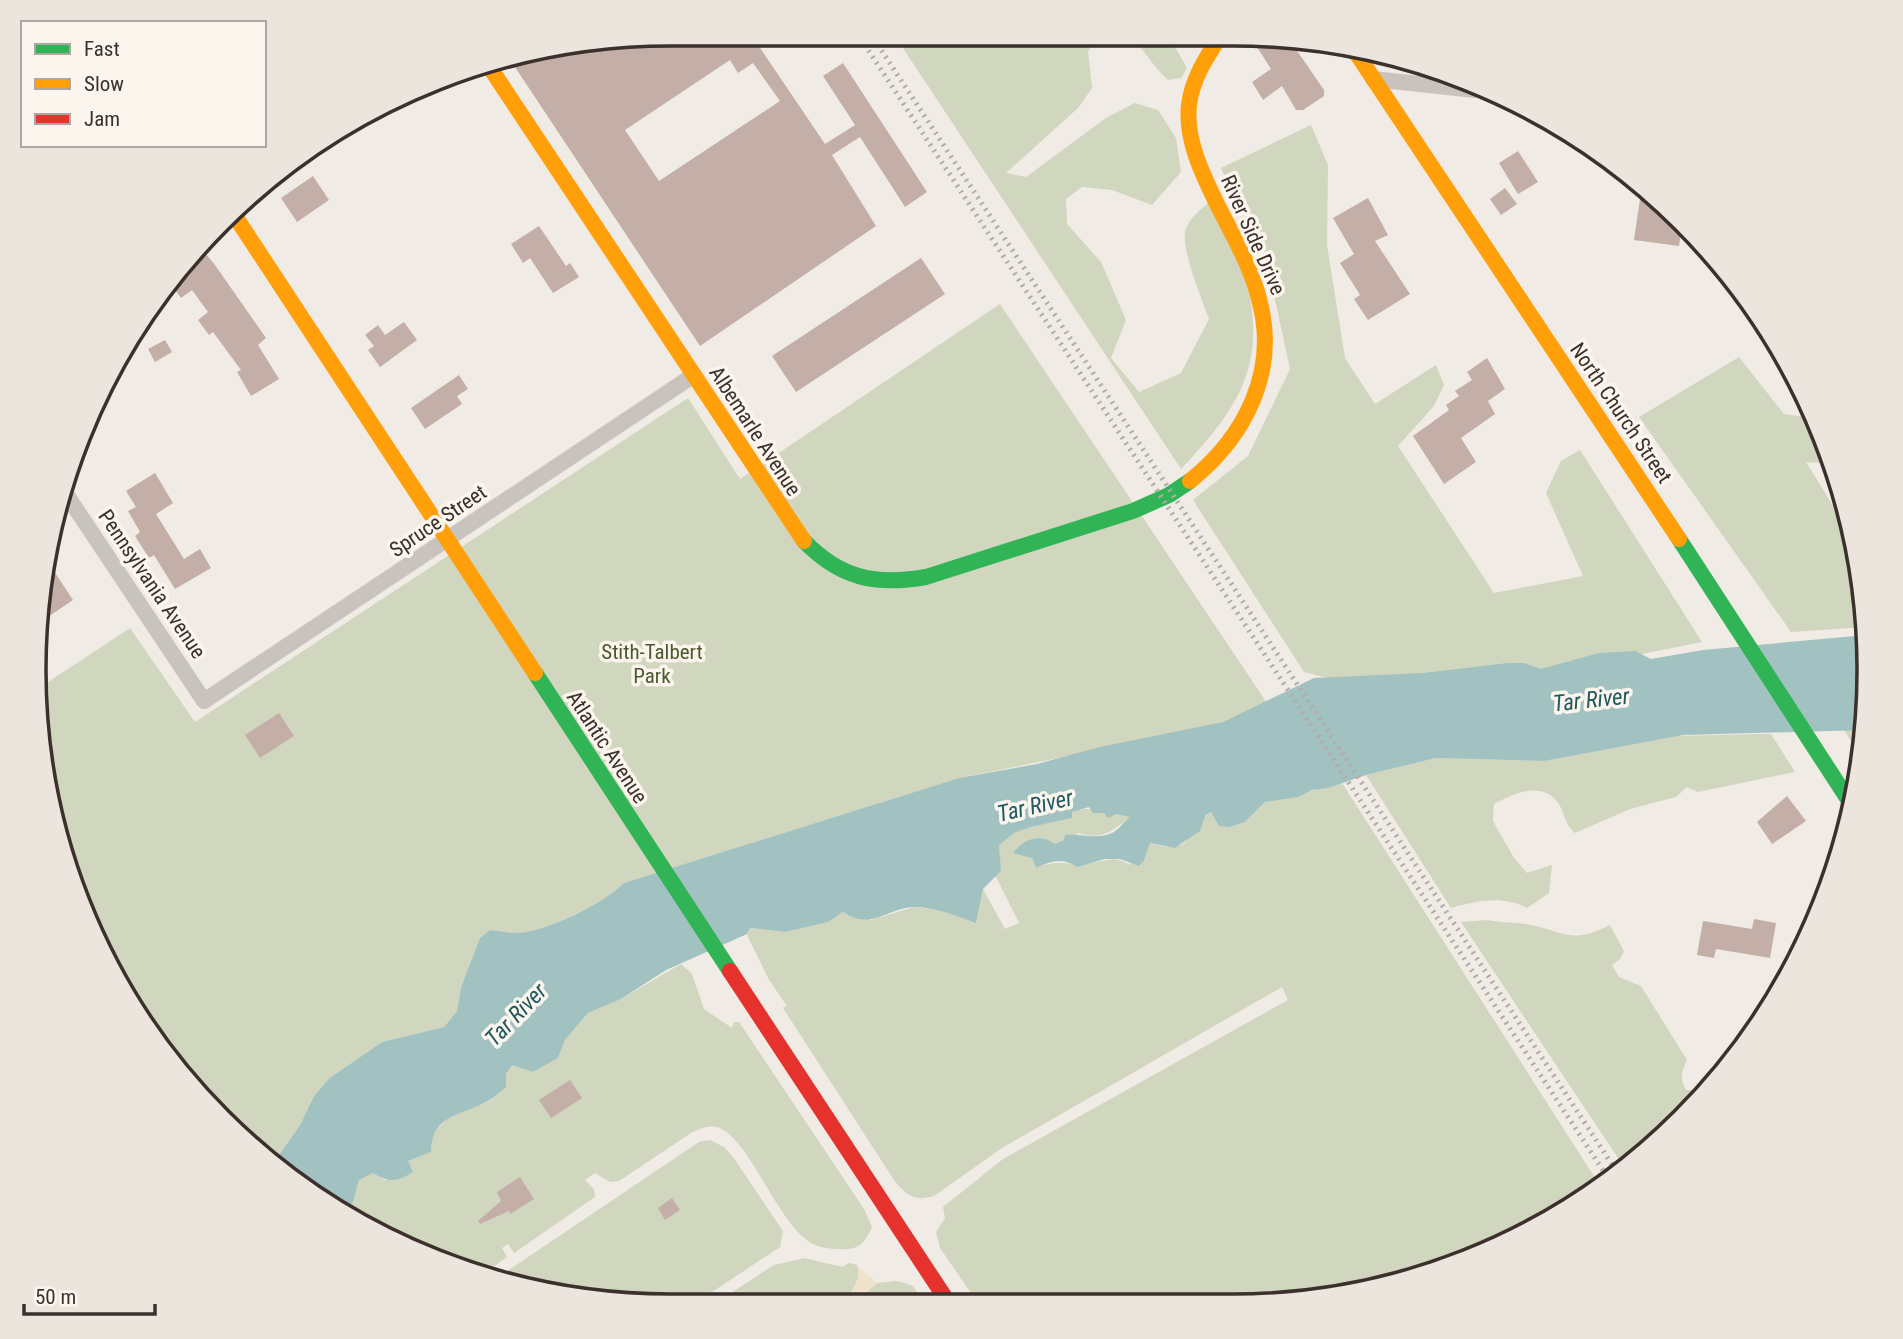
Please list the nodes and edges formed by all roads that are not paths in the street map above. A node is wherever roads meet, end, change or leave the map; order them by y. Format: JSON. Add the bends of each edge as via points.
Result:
{"nodes":[{"id":1,"x":1214,"y":46,"type":"edge"},
{"id":2,"x":1359,"y":58,"type":"edge"},
{"id":3,"x":493,"y":72,"type":"edge"},
{"id":4,"x":1373,"y":79,"type":"junction"},
{"id":5,"x":1459,"y":88,"type":"edge"},
{"id":6,"x":237,"y":220,"type":"edge"},
{"id":7,"x":694,"y":375,"type":"junction"},
{"id":8,"x":70,"y":499,"type":"edge"},
{"id":9,"x":1116,"y":516,"type":"joint"},
{"id":10,"x":448,"y":540,"type":"junction"},
{"id":11,"x":204,"y":701,"type":"joint"},
{"id":12,"x":1845,"y":795,"type":"edge"},
{"id":13,"x":942,"y":1294,"type":"edge"}],
"edges":[{"from":1,"to":9,"type":"main road","name":"River Side Drive","via":[[1198,71],[1189,105],[1192,138],[1202,172],[1267,321],[1263,374],[1241,427],[1204,468],[1156,502]]},
{"from":2,"to":4,"type":"main road","name":"North Church Street"},
{"from":3,"to":7,"type":"main road","name":"Albemarle Avenue"},
{"from":4,"to":5,"type":"street"},
{"from":4,"to":12,"type":"main road","name":"North Church Street"},
{"from":6,"to":10,"type":"main road","name":"Atlantic Avenue"},
{"from":7,"to":9,"type":"main road","name":"Albemarle Avenue","via":[[800,537],[826,563],[854,578],[895,583],[926,577]]},
{"from":7,"to":10,"type":"street","name":"Spruce Street"},
{"from":8,"to":11,"type":"street","name":"Pennsylvania Avenue"},
{"from":10,"to":11,"type":"street","name":"Spruce Street"},
{"from":10,"to":13,"type":"main road","name":"Atlantic Avenue"}]}
